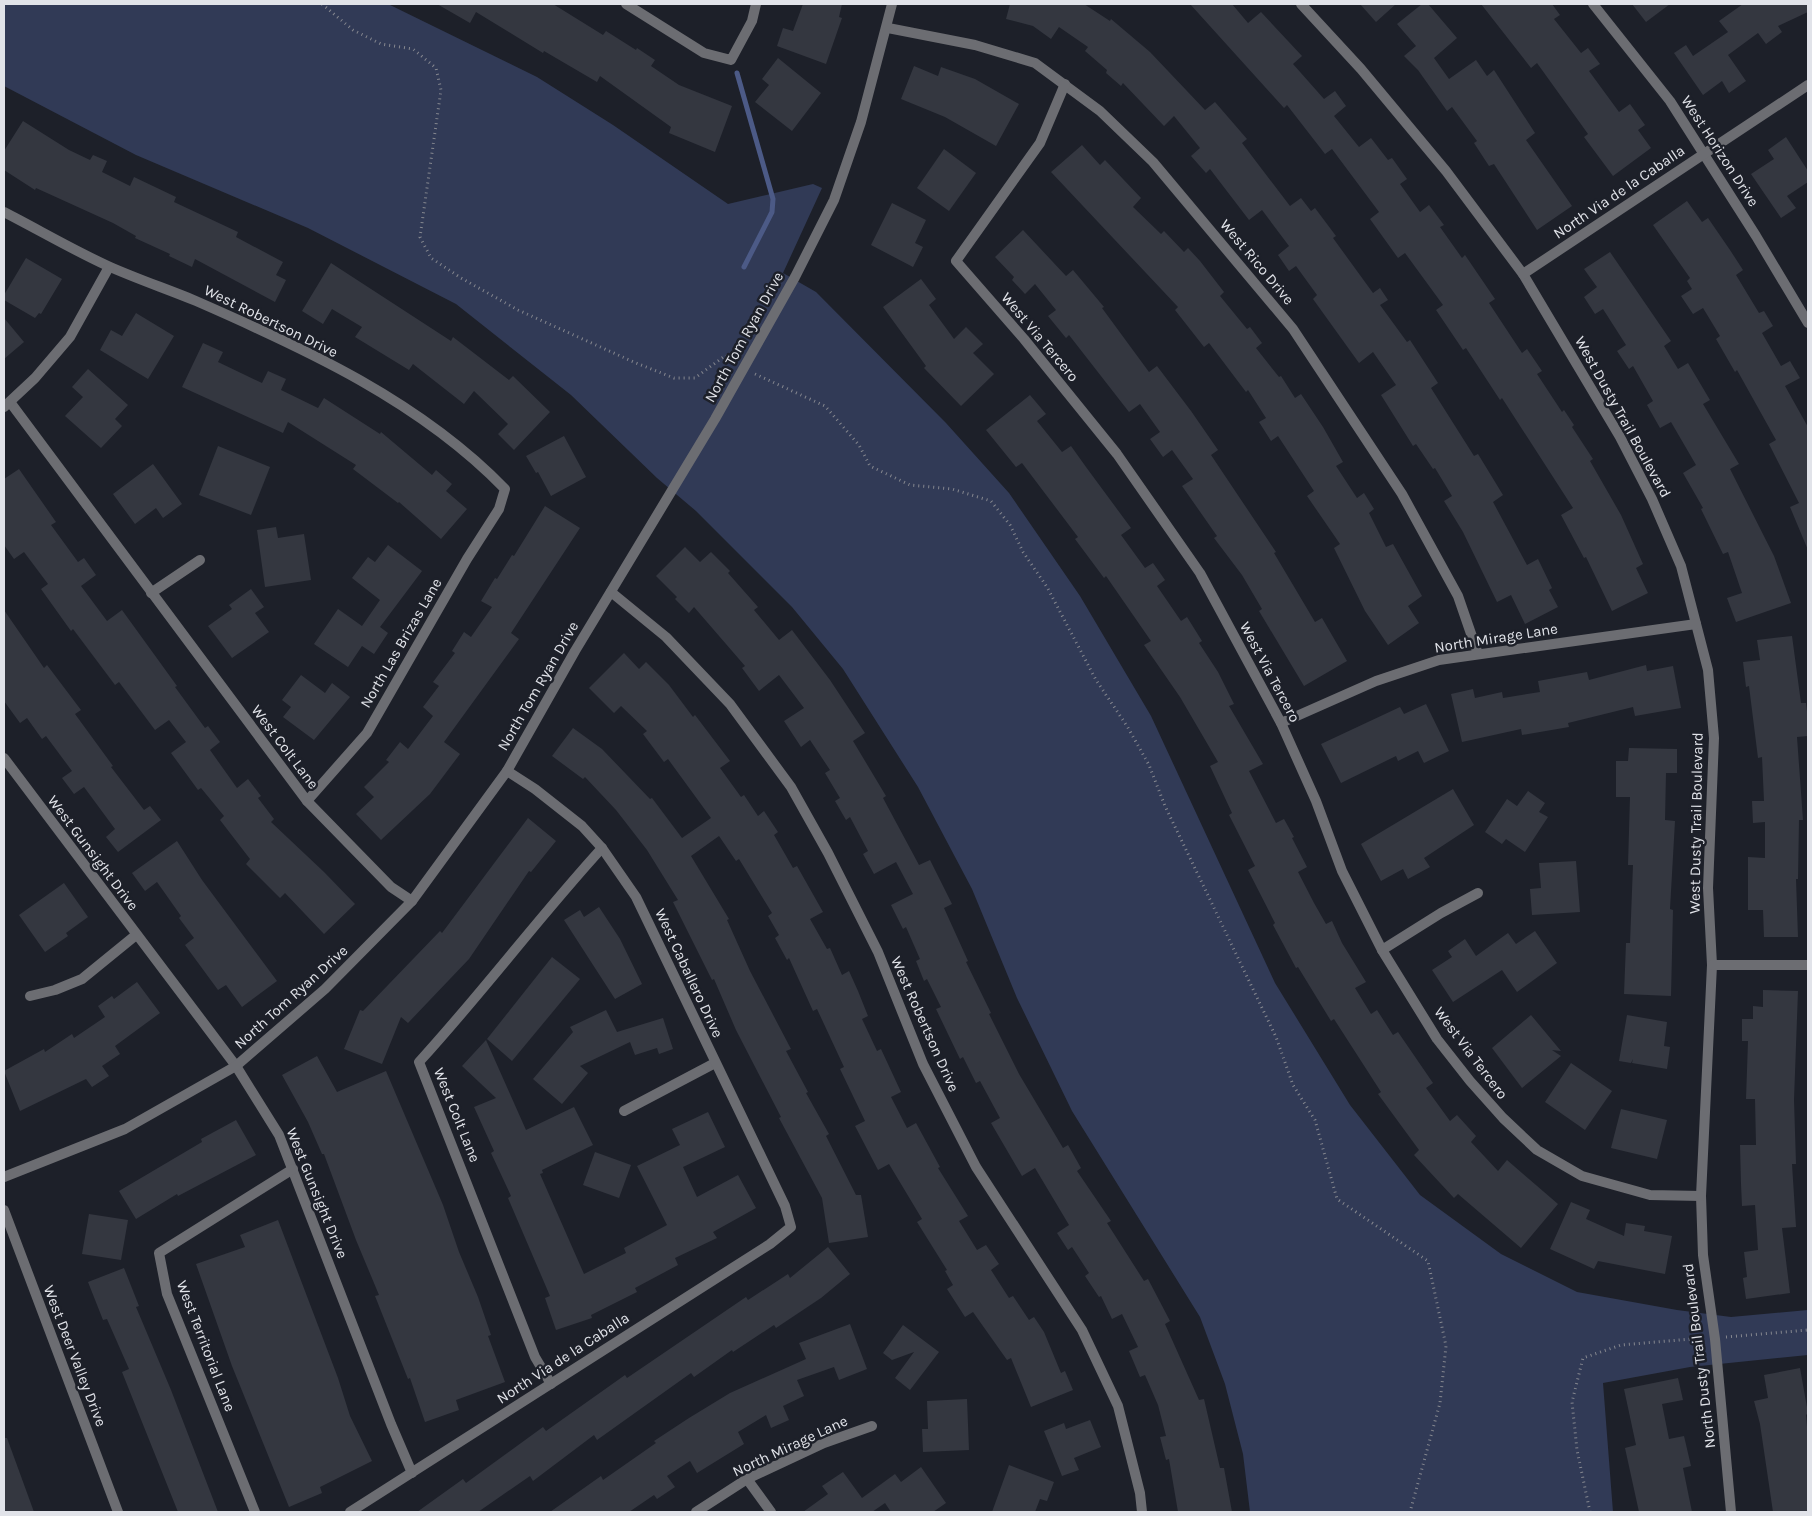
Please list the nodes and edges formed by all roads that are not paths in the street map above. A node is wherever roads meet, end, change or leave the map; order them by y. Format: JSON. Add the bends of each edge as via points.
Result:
{"nodes":[{"id":1,"x":626,"y":4,"type":"edge"},
{"id":2,"x":756,"y":4,"type":"edge"},
{"id":3,"x":892,"y":4,"type":"edge"},
{"id":4,"x":1301,"y":4,"type":"edge"},
{"id":5,"x":1593,"y":4,"type":"edge"},
{"id":6,"x":888,"y":28,"type":"junction"},
{"id":7,"x":1065,"y":84,"type":"junction"},
{"id":8,"x":1808,"y":85,"type":"edge"},
{"id":9,"x":1704,"y":153,"type":"junction"},
{"id":10,"x":4,"y":212,"type":"edge"},
{"id":11,"x":109,"y":266,"type":"junction"},
{"id":12,"x":1523,"y":274,"type":"junction"},
{"id":13,"x":1808,"y":323,"type":"edge"},
{"id":14,"x":7,"y":404,"type":"edge"},
{"id":15,"x":505,"y":489,"type":"joint"},
{"id":16,"x":200,"y":560,"type":"dead end"},
{"id":17,"x":610,"y":592,"type":"junction"},
{"id":18,"x":151,"y":593,"type":"junction"},
{"id":19,"x":1696,"y":624,"type":"junction"},
{"id":20,"x":1478,"y":654,"type":"junction"},
{"id":21,"x":1281,"y":723,"type":"junction"},
{"id":22,"x":4,"y":758,"type":"edge"},
{"id":23,"x":507,"y":771,"type":"junction"},
{"id":24,"x":307,"y":801,"type":"junction"},
{"id":25,"x":602,"y":848,"type":"junction"},
{"id":26,"x":1478,"y":892,"type":"dead end"},
{"id":27,"x":412,"y":901,"type":"junction"},
{"id":28,"x":136,"y":935,"type":"junction"},
{"id":29,"x":1382,"y":950,"type":"junction"},
{"id":30,"x":1808,"y":964,"type":"edge"},
{"id":31,"x":1712,"y":965,"type":"junction"},
{"id":32,"x":30,"y":996,"type":"dead end"},
{"id":33,"x":715,"y":1063,"type":"junction"},
{"id":34,"x":236,"y":1066,"type":"junction"},
{"id":35,"x":624,"y":1111,"type":"dead end"},
{"id":36,"x":293,"y":1169,"type":"junction"},
{"id":37,"x":4,"y":1177,"type":"edge"},
{"id":38,"x":1701,"y":1196,"type":"junction"},
{"id":39,"x":4,"y":1210,"type":"edge"},
{"id":40,"x":791,"y":1227,"type":"joint"},
{"id":41,"x":551,"y":1384,"type":"junction"},
{"id":42,"x":872,"y":1426,"type":"dead end"},
{"id":43,"x":412,"y":1473,"type":"junction"},
{"id":44,"x":747,"y":1479,"type":"junction"},
{"id":45,"x":118,"y":1512,"type":"edge"},
{"id":46,"x":255,"y":1512,"type":"edge"},
{"id":47,"x":350,"y":1512,"type":"edge"},
{"id":48,"x":696,"y":1512,"type":"edge"},
{"id":49,"x":771,"y":1512,"type":"edge"},
{"id":50,"x":1142,"y":1512,"type":"edge"},
{"id":51,"x":1731,"y":1512,"type":"edge"}],
"edges":[{"from":1,"to":2,"type":"street","via":[[704,53],[731,60],[752,20]]},
{"from":3,"to":6,"type":"street","name":"North Tom Ryan Drive"},
{"from":4,"to":12,"type":"street","name":"West Dusty Trail Boulevard","via":[[1361,69],[1446,171]]},
{"from":5,"to":9,"type":"street","name":"West Horizon Drive","via":[[1670,100]]},
{"from":6,"to":7,"type":"street","name":"West Rico Drive","via":[[975,45],[1035,63]]},
{"from":6,"to":17,"type":"street","name":"North Tom Ryan Drive","via":[[834,200],[744,368]]},
{"from":7,"to":20,"type":"street","name":"West Rico Drive","via":[[1100,111],[1153,162],[1292,329],[1402,494],[1458,596]]},
{"from":7,"to":21,"type":"street","name":"West Via Tercero","via":[[1040,143],[956,261],[1118,454],[1200,573]]},
{"from":8,"to":9,"type":"street","name":"North Via de la Caballa"},
{"from":9,"to":12,"type":"street","name":"North Via de la Caballa"},
{"from":9,"to":13,"type":"street","name":"West Horizon Drive"},
{"from":10,"to":11,"type":"street","name":"West Robertson Drive"},
{"from":11,"to":14,"type":"street","via":[[70,337],[35,378]]},
{"from":11,"to":15,"type":"street","name":"West Robertson Drive","via":[[300,348],[398,402],[486,469]]},
{"from":12,"to":19,"type":"street","name":"West Dusty Trail Boulevard","via":[[1605,411],[1652,498],[1681,566]]},
{"from":14,"to":18,"type":"street","name":"West Colt Lane"},
{"from":15,"to":24,"type":"street","name":"North Las Brizas Lane","via":[[499,509],[367,733]]},
{"from":16,"to":18,"type":"street"},
{"from":17,"to":23,"type":"street","name":"North Tom Ryan Drive"},
{"from":17,"to":50,"type":"street","name":"West Robertson Drive","via":[[666,637],[730,704],[790,787],[878,952],[923,1064],[976,1167],[1082,1330],[1118,1406]]},
{"from":18,"to":24,"type":"street","name":"West Colt Lane"},
{"from":19,"to":20,"type":"street","name":"North Mirage Lane"},
{"from":19,"to":31,"type":"street","name":"West Dusty Trail Boulevard","via":[[1708,670],[1714,738],[1708,888]]},
{"from":20,"to":21,"type":"street","name":"North Mirage Lane","via":[[1439,660],[1376,681]]},
{"from":21,"to":29,"type":"street","name":"West Via Tercero","via":[[1316,801],[1342,871]]},
{"from":22,"to":28,"type":"street","name":"West Gunsight Drive"},
{"from":23,"to":25,"type":"street","name":"West Caballero Drive","via":[[582,826]]},
{"from":23,"to":27,"type":"street","name":"North Tom Ryan Drive"},
{"from":24,"to":27,"type":"street","name":"West Colt Lane","via":[[391,887]]},
{"from":25,"to":33,"type":"street","name":"West Caballero Drive","via":[[636,897]]},
{"from":25,"to":41,"type":"street","name":"West Colt Lane","via":[[547,908],[484,989],[419,1062],[534,1357]]},
{"from":26,"to":29,"type":"street"},
{"from":27,"to":34,"type":"street","name":"North Tom Ryan Drive","via":[[325,989]]},
{"from":28,"to":32,"type":"street","via":[[82,979]]},
{"from":28,"to":34,"type":"street","name":"West Gunsight Drive"},
{"from":29,"to":38,"type":"street","name":"West Via Tercero","via":[[1438,1039],[1470,1081],[1502,1118],[1537,1150],[1592,1179],[1650,1195]]},
{"from":30,"to":31,"type":"street"},
{"from":31,"to":38,"type":"street","name":"West Dusty Trail Boulevard"},
{"from":33,"to":35,"type":"street"},
{"from":33,"to":40,"type":"street","name":"West Caballero Drive","via":[[785,1206]]},
{"from":34,"to":36,"type":"street","name":"West Gunsight Drive","via":[[279,1135]]},
{"from":34,"to":37,"type":"street","name":"North Tom Ryan Drive","via":[[125,1129]]},
{"from":36,"to":43,"type":"street","name":"West Gunsight Drive"},
{"from":36,"to":46,"type":"street","name":"West Territorial Lane","via":[[158,1253],[167,1294]]},
{"from":38,"to":51,"type":"street","name":"North Dusty Trail Boulevard","via":[[1703,1255],[1715,1339]]},
{"from":39,"to":45,"type":"street","name":"West Deer Valley Drive"},
{"from":40,"to":41,"type":"street","name":"North Via de la Caballa","via":[[770,1244]]},
{"from":41,"to":43,"type":"street","name":"North Via de la Caballa"},
{"from":42,"to":44,"type":"street","name":"North Mirage Lane","via":[[824,1443]]},
{"from":43,"to":47,"type":"street","name":"North Via de la Caballa"},
{"from":44,"to":48,"type":"street","name":"North Mirage Lane"},
{"from":44,"to":49,"type":"street"}]}
